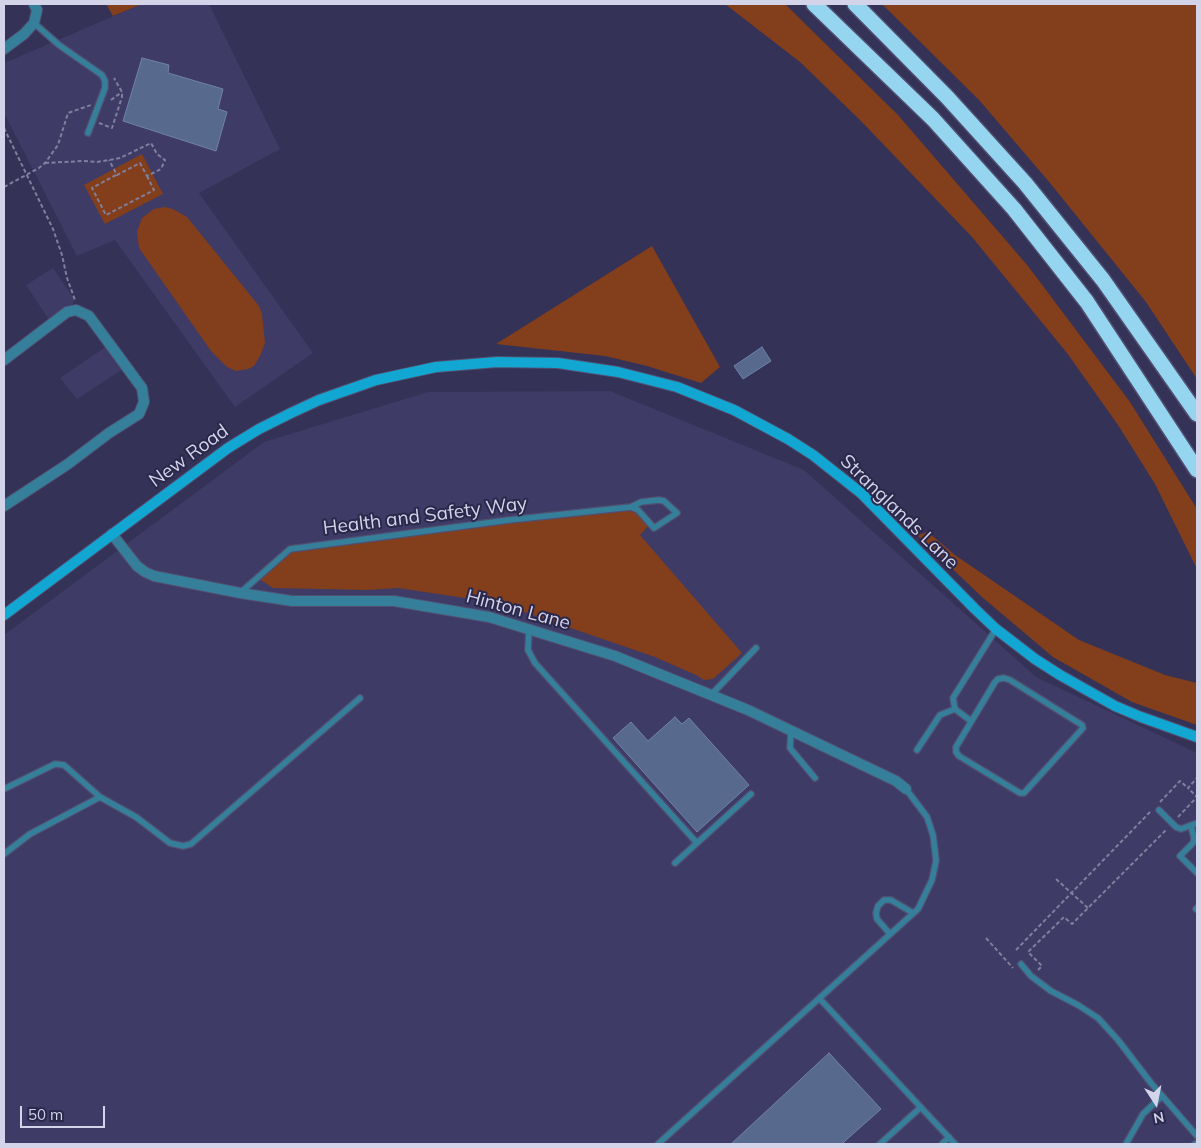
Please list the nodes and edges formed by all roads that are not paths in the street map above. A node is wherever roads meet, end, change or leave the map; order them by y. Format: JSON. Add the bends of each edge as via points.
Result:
{"nodes":[{"id":1,"x":34,"y":4,"type":"edge"},
{"id":2,"x":814,"y":4,"type":"edge"},
{"id":3,"x":855,"y":4,"type":"edge"},
{"id":4,"x":34,"y":23,"type":"junction"},
{"id":5,"x":4,"y":49,"type":"edge"},
{"id":6,"x":88,"y":133,"type":"dead end"},
{"id":7,"x":4,"y":360,"type":"edge"},
{"id":8,"x":291,"y":413,"type":"joint"},
{"id":9,"x":1197,"y":414,"type":"edge"},
{"id":10,"x":1197,"y":470,"type":"edge"},
{"id":11,"x":4,"y":506,"type":"edge"},
{"id":12,"x":630,"y":507,"type":"junction"},
{"id":13,"x":112,"y":534,"type":"junction"},
{"id":14,"x":240,"y":593,"type":"junction"},
{"id":15,"x":4,"y":615,"type":"edge"},
{"id":16,"x":996,"y":629,"type":"junction"},
{"id":17,"x":529,"y":630,"type":"junction"},
{"id":18,"x":756,"y":648,"type":"dead end"},
{"id":19,"x":711,"y":695,"type":"junction"},
{"id":20,"x":360,"y":698,"type":"dead end"},
{"id":21,"x":955,"y":709,"type":"junction"},
{"id":22,"x":971,"y":721,"type":"junction"},
{"id":23,"x":792,"y":732,"type":"junction"},
{"id":24,"x":1197,"y":737,"type":"edge"},
{"id":25,"x":917,"y":750,"type":"dead end"},
{"id":26,"x":814,"y":778,"type":"dead end"},
{"id":27,"x":4,"y":789,"type":"edge"},
{"id":28,"x":906,"y":789,"type":"joint"},
{"id":29,"x":752,"y":794,"type":"dead end"},
{"id":30,"x":100,"y":797,"type":"junction"},
{"id":31,"x":1158,"y":807,"type":"road end"},
{"id":32,"x":1194,"y":825,"type":"edge"},
{"id":33,"x":696,"y":843,"type":"junction"},
{"id":34,"x":4,"y":854,"type":"edge"},
{"id":35,"x":675,"y":864,"type":"dead end"},
{"id":36,"x":1197,"y":873,"type":"edge"},
{"id":37,"x":913,"y":913,"type":"junction"},
{"id":38,"x":890,"y":934,"type":"junction"},
{"id":39,"x":1020,"y":964,"type":"dead end"},
{"id":40,"x":820,"y":999,"type":"junction"},
{"id":41,"x":1162,"y":1096,"type":"junction"},
{"id":42,"x":921,"y":1107,"type":"junction"},
{"id":43,"x":1197,"y":1136,"type":"edge"},
{"id":44,"x":949,"y":1137,"type":"junction"},
{"id":45,"x":658,"y":1144,"type":"edge"},
{"id":46,"x":880,"y":1144,"type":"edge"},
{"id":47,"x":942,"y":1144,"type":"edge"},
{"id":48,"x":956,"y":1144,"type":"edge"},
{"id":49,"x":1126,"y":1144,"type":"edge"}],
"edges":[{"from":1,"to":4,"type":"street"},
{"from":2,"to":10,"type":"highway","via":[[933,119],[1014,209],[1087,302]]},
{"from":3,"to":9,"type":"highway","via":[[947,97],[1025,183],[1103,280]]},
{"from":4,"to":5,"type":"street"},
{"from":4,"to":6,"type":"lane","via":[[102,75],[105,81]]},
{"from":7,"to":11,"type":"street","via":[[67,312],[76,310],[89,316],[142,388],[144,402],[139,414]]},
{"from":8,"to":13,"type":"main road","name":"New Road","via":[[228,448]]},
{"from":8,"to":16,"type":"main road","name":"Stranglands Lane","via":[[376,380],[466,364],[528,362],[588,366],[677,387],[761,424],[807,451],[867,500]]},
{"from":12,"to":12,"type":"lane","name":"Health and Safety Way","via":[[638,510],[654,528],[678,513],[659,500]]},
{"from":12,"to":14,"type":"lane","name":"Health and Safety Way","via":[[290,549]]},
{"from":13,"to":14,"type":"street","name":"Hinton Lane","via":[[144,572]]},
{"from":13,"to":15,"type":"main road"},
{"from":14,"to":17,"type":"street","name":"Hinton Lane","via":[[292,602],[394,601],[489,617]]},
{"from":16,"to":21,"type":"lane","via":[[953,698]]},
{"from":16,"to":24,"type":"main road","name":"Stranglands Lane","via":[[1035,659],[1090,693],[1141,718]]},
{"from":17,"to":19,"type":"street","name":"Hinton Lane","via":[[615,656]]},
{"from":17,"to":33,"type":"lane","via":[[528,650],[535,663]]},
{"from":18,"to":19,"type":"lane"},
{"from":19,"to":23,"type":"street","name":"Hinton Lane"},
{"from":20,"to":30,"type":"lane","via":[[191,844],[170,843],[136,817]]},
{"from":21,"to":22,"type":"lane"},
{"from":21,"to":25,"type":"lane","via":[[940,715]]},
{"from":22,"to":22,"type":"lane","via":[[995,682],[1004,678],[1083,728],[1028,790],[1020,793],[956,752]]},
{"from":23,"to":26,"type":"lane","via":[[790,748]]},
{"from":23,"to":28,"type":"street","name":"Hinton Lane","via":[[896,781]]},
{"from":27,"to":30,"type":"lane","via":[[55,764],[64,765]]},
{"from":28,"to":37,"type":"lane","via":[[927,817],[936,861],[932,880]]},
{"from":29,"to":33,"type":"lane"},
{"from":30,"to":34,"type":"lane","via":[[30,834]]},
{"from":31,"to":32,"type":"lane","via":[[1181,828]]},
{"from":32,"to":36,"type":"lane","via":[[1193,843],[1180,856]]},
{"from":33,"to":35,"type":"lane"},
{"from":37,"to":38,"type":"lane"},
{"from":37,"to":38,"type":"lane","via":[[891,900],[884,900],[878,906],[877,919]]},
{"from":38,"to":40,"type":"lane"},
{"from":39,"to":41,"type":"lane","via":[[1051,991],[1098,1018]]},
{"from":40,"to":42,"type":"lane"},
{"from":40,"to":45,"type":"lane"},
{"from":41,"to":43,"type":"lane"},
{"from":41,"to":49,"type":"lane","via":[[1143,1114]]},
{"from":42,"to":44,"type":"lane"},
{"from":42,"to":46,"type":"lane"},
{"from":44,"to":47,"type":"lane"},
{"from":44,"to":48,"type":"lane"}]}
